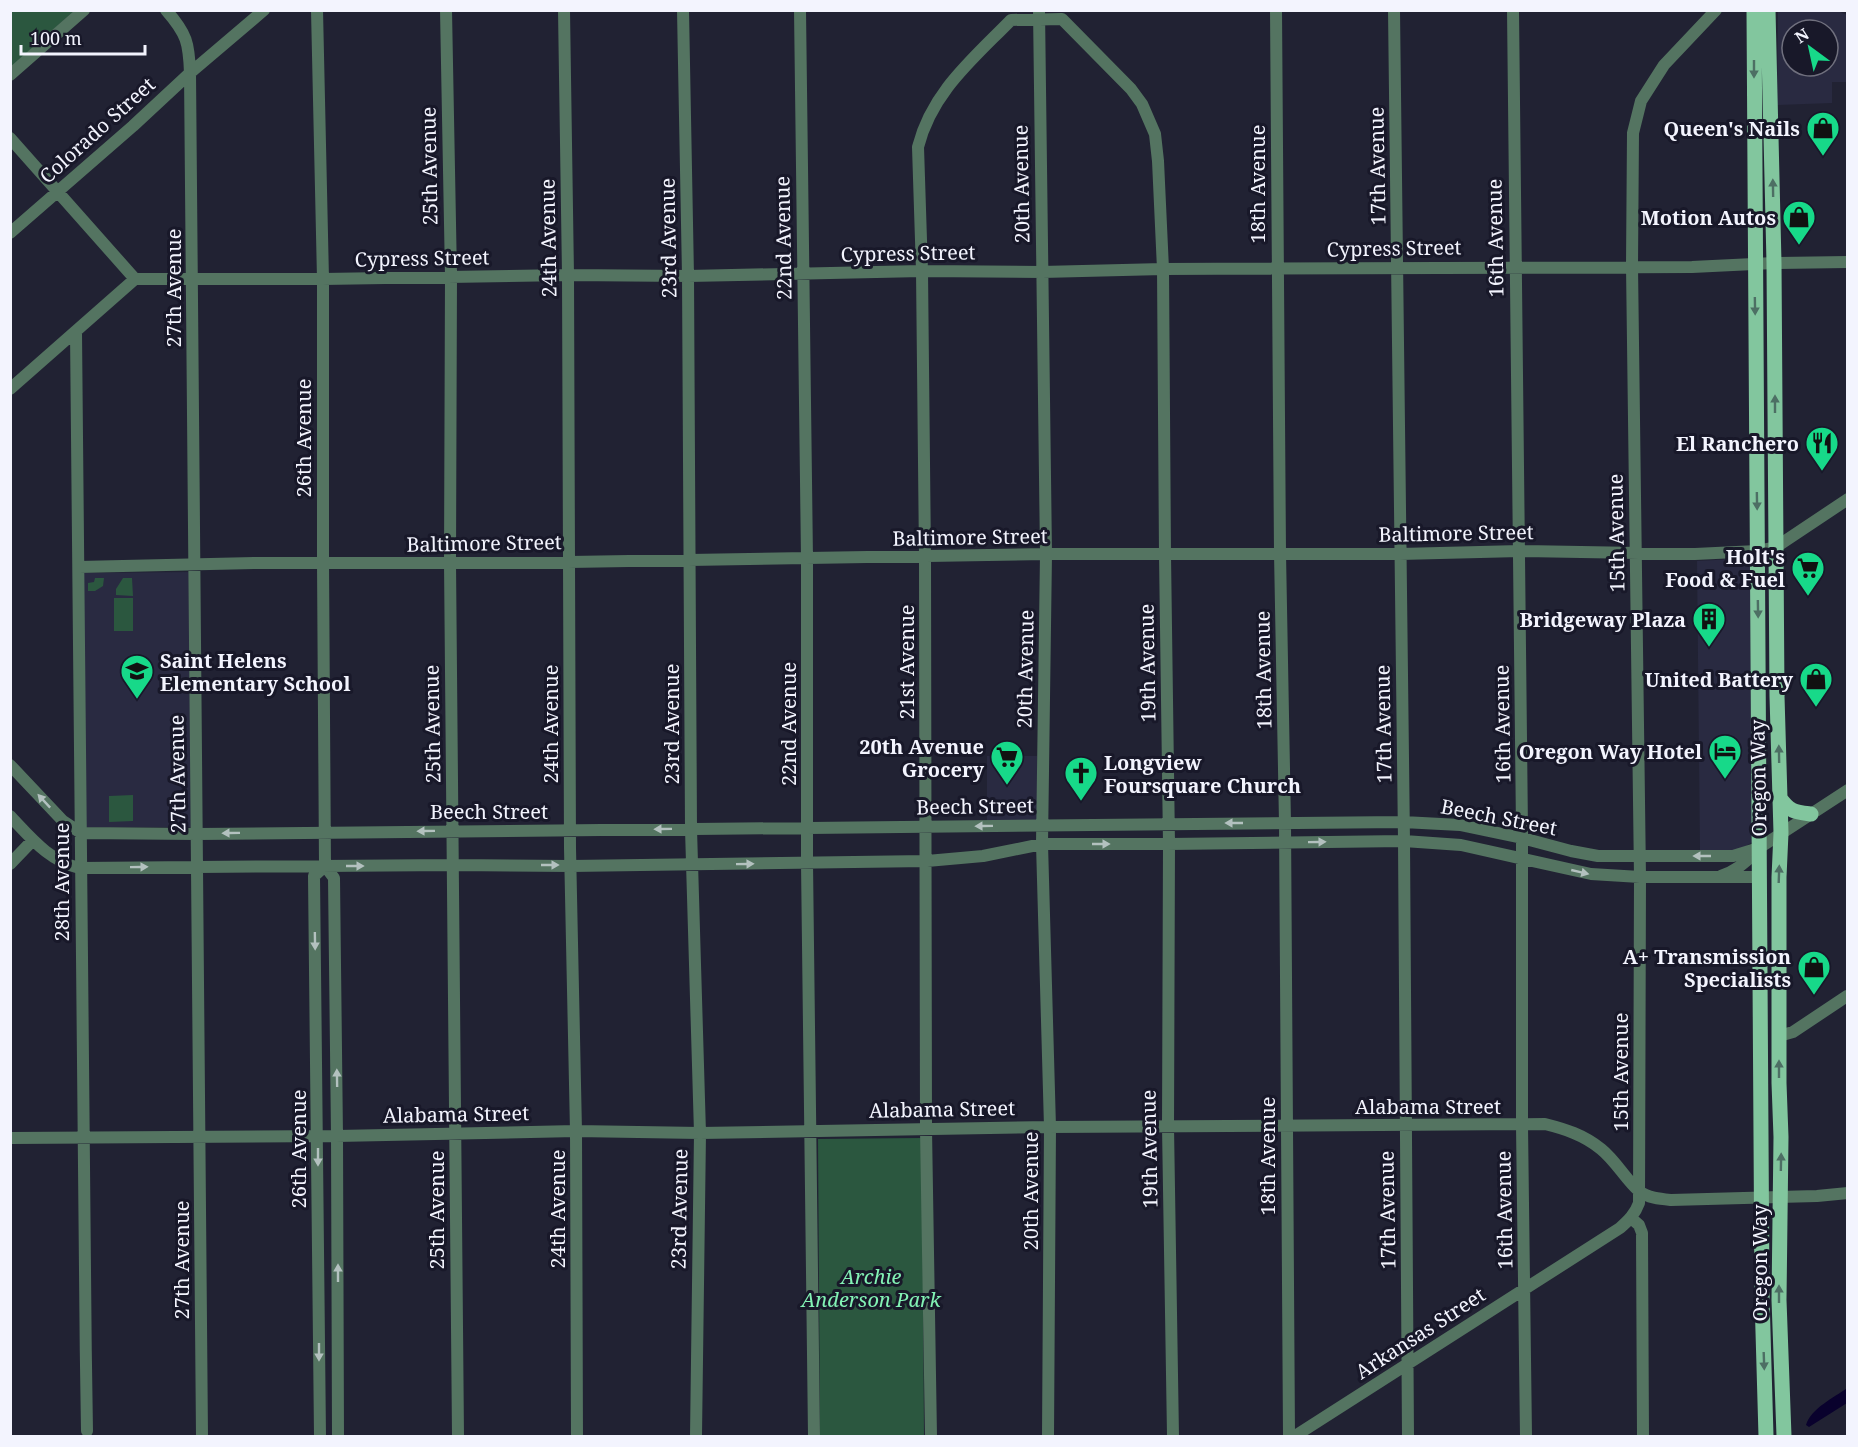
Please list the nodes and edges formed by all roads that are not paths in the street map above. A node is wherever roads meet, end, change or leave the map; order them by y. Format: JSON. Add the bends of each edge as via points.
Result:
{"nodes":[{"id":1,"x":84,"y":10,"type":"edge"},
{"id":2,"x":166,"y":10,"type":"edge"},
{"id":3,"x":264,"y":10,"type":"edge"},
{"id":4,"x":317,"y":10,"type":"edge"},
{"id":5,"x":446,"y":10,"type":"edge"},
{"id":6,"x":564,"y":10,"type":"edge"},
{"id":7,"x":683,"y":10,"type":"edge"},
{"id":8,"x":800,"y":10,"type":"edge"},
{"id":9,"x":1276,"y":10,"type":"edge"},
{"id":10,"x":1394,"y":10,"type":"edge"},
{"id":11,"x":1513,"y":10,"type":"edge"},
{"id":12,"x":1716,"y":10,"type":"edge"},
{"id":13,"x":1768,"y":10,"type":"edge"},
{"id":14,"x":1752,"y":13,"type":"edge"},
{"id":15,"x":1039,"y":15,"type":"edge"},
{"id":16,"x":190,"y":73,"type":"junction"},
{"id":17,"x":10,"y":75,"type":"edge"},
{"id":18,"x":10,"y":138,"type":"edge"},
{"id":19,"x":58,"y":191,"type":"junction"},
{"id":20,"x":10,"y":233,"type":"edge"},
{"id":21,"x":1848,"y":262,"type":"edge"},
{"id":22,"x":1774,"y":263,"type":"junction"},
{"id":23,"x":1754,"y":265,"type":"junction"},
{"id":24,"x":1515,"y":266,"type":"junction"},
{"id":25,"x":1632,"y":266,"type":"junction"},
{"id":26,"x":1164,"y":268,"type":"junction"},
{"id":27,"x":1278,"y":268,"type":"junction"},
{"id":28,"x":1398,"y":268,"type":"junction"},
{"id":29,"x":922,"y":271,"type":"junction"},
{"id":30,"x":1042,"y":272,"type":"junction"},
{"id":31,"x":803,"y":274,"type":"junction"},
{"id":32,"x":568,"y":275,"type":"junction"},
{"id":33,"x":451,"y":276,"type":"junction"},
{"id":34,"x":688,"y":276,"type":"junction"},
{"id":35,"x":192,"y":278,"type":"junction"},
{"id":36,"x":135,"y":279,"type":"junction"},
{"id":37,"x":323,"y":279,"type":"junction"},
{"id":38,"x":76,"y":332,"type":"junction"},
{"id":39,"x":10,"y":389,"type":"edge"},
{"id":40,"x":1848,"y":499,"type":"edge"},
{"id":41,"x":1776,"y":547,"type":"junction"},
{"id":42,"x":1520,"y":550,"type":"junction"},
{"id":43,"x":1757,"y":551,"type":"junction"},
{"id":44,"x":1046,"y":554,"type":"junction"},
{"id":45,"x":1280,"y":554,"type":"junction"},
{"id":46,"x":1400,"y":554,"type":"junction"},
{"id":47,"x":1635,"y":554,"type":"junction"},
{"id":48,"x":1165,"y":555,"type":"junction"},
{"id":49,"x":925,"y":557,"type":"junction"},
{"id":50,"x":689,"y":559,"type":"junction"},
{"id":51,"x":807,"y":559,"type":"junction"},
{"id":52,"x":568,"y":561,"type":"junction"},
{"id":53,"x":450,"y":562,"type":"junction"},
{"id":54,"x":323,"y":563,"type":"junction"},
{"id":55,"x":195,"y":565,"type":"junction"},
{"id":56,"x":79,"y":567,"type":"junction"},
{"id":57,"x":10,"y":765,"type":"edge"},
{"id":58,"x":1759,"y":776,"type":"junction"},
{"id":59,"x":1848,"y":790,"type":"edge"},
{"id":60,"x":1780,"y":798,"type":"junction"},
{"id":61,"x":1811,"y":814,"type":"junction"},
{"id":62,"x":10,"y":816,"type":"edge"},
{"id":63,"x":1403,"y":822,"type":"junction"},
{"id":64,"x":1285,"y":823,"type":"junction"},
{"id":65,"x":1169,"y":824,"type":"junction"},
{"id":66,"x":1042,"y":825,"type":"junction"},
{"id":67,"x":927,"y":827,"type":"junction"},
{"id":68,"x":808,"y":828,"type":"junction"},
{"id":69,"x":691,"y":829,"type":"junction"},
{"id":70,"x":570,"y":830,"type":"junction"},
{"id":71,"x":453,"y":831,"type":"junction"},
{"id":72,"x":81,"y":833,"type":"junction"},
{"id":73,"x":325,"y":833,"type":"junction"},
{"id":74,"x":1781,"y":833,"type":"junction"},
{"id":75,"x":198,"y":834,"type":"junction"},
{"id":76,"x":1522,"y":838,"type":"junction"},
{"id":77,"x":33,"y":840,"type":"junction"},
{"id":78,"x":1404,"y":841,"type":"junction"},
{"id":79,"x":1285,"y":842,"type":"junction"},
{"id":80,"x":1042,"y":844,"type":"junction"},
{"id":81,"x":1169,"y":844,"type":"junction"},
{"id":82,"x":1759,"y":848,"type":"junction"},
{"id":83,"x":1640,"y":856,"type":"junction"},
{"id":84,"x":1523,"y":859,"type":"junction"},
{"id":85,"x":927,"y":861,"type":"junction"},
{"id":86,"x":807,"y":863,"type":"junction"},
{"id":87,"x":10,"y":864,"type":"edge"},
{"id":88,"x":692,"y":864,"type":"junction"},
{"id":89,"x":453,"y":865,"type":"junction"},
{"id":90,"x":325,"y":866,"type":"junction"},
{"id":91,"x":571,"y":866,"type":"junction"},
{"id":92,"x":198,"y":867,"type":"junction"},
{"id":93,"x":80,"y":868,"type":"junction"},
{"id":94,"x":1640,"y":877,"type":"junction"},
{"id":95,"x":1760,"y":877,"type":"junction"},
{"id":96,"x":1717,"y":878,"type":"junction"},
{"id":97,"x":1847,"y":996,"type":"edge"},
{"id":98,"x":1779,"y":1036,"type":"junction"},
{"id":99,"x":1286,"y":1126,"type":"junction"},
{"id":100,"x":1405,"y":1126,"type":"junction"},
{"id":101,"x":1522,"y":1126,"type":"junction"},
{"id":102,"x":1050,"y":1127,"type":"junction"},
{"id":103,"x":1168,"y":1127,"type":"junction"},
{"id":104,"x":926,"y":1129,"type":"junction"},
{"id":105,"x":812,"y":1130,"type":"junction"},
{"id":106,"x":576,"y":1131,"type":"junction"},
{"id":107,"x":455,"y":1133,"type":"junction"},
{"id":108,"x":700,"y":1133,"type":"junction"},
{"id":109,"x":200,"y":1136,"type":"junction"},
{"id":110,"x":318,"y":1136,"type":"junction"},
{"id":111,"x":337,"y":1136,"type":"junction"},
{"id":112,"x":10,"y":1138,"type":"edge"},
{"id":113,"x":82,"y":1138,"type":"junction"},
{"id":114,"x":1640,"y":1191,"type":"junction"},
{"id":115,"x":1848,"y":1193,"type":"edge"},
{"id":116,"x":1761,"y":1197,"type":"junction"},
{"id":117,"x":1780,"y":1198,"type":"junction"},
{"id":118,"x":1631,"y":1218,"type":"junction"},
{"id":119,"x":1525,"y":1290,"type":"junction"},
{"id":120,"x":1408,"y":1365,"type":"junction"},
{"id":121,"x":87,"y":1431,"type":"dead end"},
{"id":122,"x":202,"y":1437,"type":"edge"},
{"id":123,"x":320,"y":1437,"type":"edge"},
{"id":124,"x":338,"y":1437,"type":"edge"},
{"id":125,"x":458,"y":1437,"type":"edge"},
{"id":126,"x":577,"y":1437,"type":"edge"},
{"id":127,"x":696,"y":1437,"type":"edge"},
{"id":128,"x":814,"y":1437,"type":"edge"},
{"id":129,"x":931,"y":1437,"type":"edge"},
{"id":130,"x":1048,"y":1437,"type":"edge"},
{"id":131,"x":1173,"y":1437,"type":"edge"},
{"id":132,"x":1289,"y":1437,"type":"edge"},
{"id":133,"x":1295,"y":1437,"type":"edge"},
{"id":134,"x":1408,"y":1437,"type":"edge"},
{"id":135,"x":1526,"y":1437,"type":"edge"},
{"id":136,"x":1644,"y":1437,"type":"edge"},
{"id":137,"x":1766,"y":1437,"type":"edge"},
{"id":138,"x":1784,"y":1437,"type":"edge"}],
"edges":[{"from":1,"to":17,"type":"street"},
{"from":2,"to":16,"type":"street","name":"27th Avenue","via":[[186,38]]},
{"from":3,"to":16,"type":"street","name":"Colorado Street"},
{"from":4,"to":37,"type":"street","name":"26th Avenue"},
{"from":5,"to":33,"type":"street","name":"25th Avenue"},
{"from":6,"to":32,"type":"street","name":"24th Avenue"},
{"from":7,"to":34,"type":"street","name":"23rd Avenue"},
{"from":8,"to":31,"type":"street","name":"22nd Avenue"},
{"from":9,"to":27,"type":"street","name":"18th Avenue"},
{"from":10,"to":28,"type":"street","name":"17th Avenue"},
{"from":11,"to":24,"type":"street","name":"16th Avenue"},
{"from":12,"to":25,"type":"street","name":"15th Avenue","via":[[1664,65],[1641,101],[1633,133]]},
{"from":22,"to":13,"type":"main road","name":"Oregon Way","one_way":true},
{"from":14,"to":23,"type":"main road","name":"Oregon Way","one_way":true},
{"from":15,"to":26,"type":"street","name":"19th Avenue","via":[[1062,19],[1131,89],[1150,118],[1158,161]]},
{"from":15,"to":29,"type":"street","name":"21st Avenue","via":[[1011,20],[955,77],[927,118],[918,147]]},
{"from":15,"to":30,"type":"street","name":"20th Avenue"},
{"from":16,"to":19,"type":"street","name":"Colorado Street"},
{"from":16,"to":35,"type":"street","name":"27th Avenue"},
{"from":18,"to":19,"type":"street"},
{"from":19,"to":20,"type":"street","name":"Colorado Street"},
{"from":19,"to":36,"type":"street"},
{"from":21,"to":22,"type":"street","name":"Cypress Street"},
{"from":22,"to":23,"type":"street","name":"Cypress Street"},
{"from":41,"to":22,"type":"main road","name":"Oregon Way","one_way":true},
{"from":23,"to":25,"type":"street","name":"Cypress Street"},
{"from":23,"to":43,"type":"main road","name":"Oregon Way","one_way":true},
{"from":24,"to":25,"type":"street","name":"Cypress Street"},
{"from":24,"to":28,"type":"street","name":"Cypress Street"},
{"from":24,"to":42,"type":"street","name":"16th Avenue"},
{"from":25,"to":47,"type":"street","name":"15th Avenue"},
{"from":26,"to":27,"type":"street","name":"Cypress Street"},
{"from":26,"to":30,"type":"street","name":"Cypress Street"},
{"from":26,"to":48,"type":"street","name":"19th Avenue"},
{"from":27,"to":28,"type":"street","name":"Cypress Street"},
{"from":27,"to":45,"type":"street","name":"18th Avenue"},
{"from":28,"to":46,"type":"street","name":"17th Avenue"},
{"from":29,"to":30,"type":"street","name":"Cypress Street"},
{"from":29,"to":31,"type":"street","name":"Cypress Street"},
{"from":29,"to":49,"type":"street","name":"21st Avenue"},
{"from":30,"to":44,"type":"street","name":"20th Avenue"},
{"from":31,"to":34,"type":"street","name":"Cypress Street"},
{"from":31,"to":51,"type":"street","name":"22nd Avenue"},
{"from":32,"to":33,"type":"street","name":"Cypress Street"},
{"from":32,"to":34,"type":"street","name":"Cypress Street"},
{"from":32,"to":52,"type":"street","name":"24th Avenue"},
{"from":33,"to":37,"type":"street","name":"Cypress Street"},
{"from":33,"to":53,"type":"street","name":"25th Avenue"},
{"from":34,"to":50,"type":"street","name":"23rd Avenue"},
{"from":35,"to":36,"type":"street","name":"Cypress Street"},
{"from":35,"to":37,"type":"street","name":"Cypress Street"},
{"from":35,"to":55,"type":"street","name":"27th Avenue"},
{"from":36,"to":38,"type":"street"},
{"from":37,"to":54,"type":"street","name":"26th Avenue"},
{"from":38,"to":39,"type":"street"},
{"from":38,"to":56,"type":"street","name":"28th Avenue"},
{"from":40,"to":41,"type":"street","name":"Baltimore Street"},
{"from":41,"to":43,"type":"street","name":"Baltimore Street"},
{"from":60,"to":41,"type":"main road","name":"Oregon Way","one_way":true},
{"from":42,"to":46,"type":"street","name":"Baltimore Street"},
{"from":42,"to":47,"type":"street","name":"Baltimore Street"},
{"from":42,"to":76,"type":"street","name":"16th Avenue"},
{"from":43,"to":47,"type":"street","name":"Baltimore Street"},
{"from":43,"to":58,"type":"main road","name":"Oregon Way","one_way":true},
{"from":44,"to":48,"type":"street","name":"Baltimore Street"},
{"from":44,"to":49,"type":"street","name":"Baltimore Street"},
{"from":44,"to":66,"type":"street","name":"20th Avenue"},
{"from":45,"to":46,"type":"street","name":"Baltimore Street"},
{"from":45,"to":48,"type":"street","name":"Baltimore Street"},
{"from":45,"to":64,"type":"street","name":"18th Avenue"},
{"from":46,"to":63,"type":"street","name":"17th Avenue"},
{"from":47,"to":83,"type":"street","name":"15th Avenue"},
{"from":48,"to":65,"type":"street","name":"19th Avenue"},
{"from":49,"to":51,"type":"street","name":"Baltimore Street"},
{"from":49,"to":67,"type":"street","name":"21st Avenue"},
{"from":50,"to":51,"type":"street","name":"Baltimore Street"},
{"from":50,"to":52,"type":"street","name":"Baltimore Street"},
{"from":50,"to":69,"type":"street","name":"23rd Avenue"},
{"from":51,"to":68,"type":"street","name":"22nd Avenue"},
{"from":52,"to":53,"type":"street","name":"Baltimore Street"},
{"from":52,"to":70,"type":"street","name":"24th Avenue"},
{"from":53,"to":54,"type":"street","name":"Baltimore Street"},
{"from":53,"to":71,"type":"street","name":"25th Avenue"},
{"from":54,"to":55,"type":"street","name":"Baltimore Street"},
{"from":54,"to":73,"type":"street","name":"26th Avenue"},
{"from":55,"to":56,"type":"street","name":"Baltimore Street"},
{"from":55,"to":75,"type":"street","name":"27th Avenue"},
{"from":56,"to":72,"type":"street","name":"28th Avenue"},
{"from":72,"to":57,"type":"street","one_way":true,"via":[[63,821]]},
{"from":58,"to":74,"type":"main road","via":[[1768,786],[1768,810]]},
{"from":58,"to":82,"type":"main road","name":"Oregon Way"},
{"from":59,"to":61,"type":"street","name":"Beech Street"},
{"from":60,"to":61,"type":"main road","via":[[1794,812]]},
{"from":60,"to":74,"type":"main road","name":"Oregon Way"},
{"from":61,"to":74,"type":"street","name":"Beech Street"},
{"from":62,"to":77,"type":"street"},
{"from":63,"to":64,"type":"street","name":"Beech Street"},
{"from":63,"to":76,"type":"street","name":"Beech Street","via":[[1460,825]]},
{"from":63,"to":78,"type":"street","name":"17th Avenue"},
{"from":64,"to":65,"type":"street","name":"Beech Street","one_way":true},
{"from":64,"to":79,"type":"street","name":"18th Avenue"},
{"from":65,"to":66,"type":"street","name":"Beech Street"},
{"from":65,"to":81,"type":"street","name":"19th Avenue"},
{"from":66,"to":67,"type":"street","name":"Beech Street","one_way":true},
{"from":66,"to":80,"type":"street","name":"20th Avenue"},
{"from":67,"to":68,"type":"street","name":"Beech Street"},
{"from":67,"to":85,"type":"street","name":"21st Avenue"},
{"from":68,"to":69,"type":"street","name":"Beech Street"},
{"from":68,"to":86,"type":"street","name":"22nd Avenue"},
{"from":69,"to":70,"type":"street","name":"Beech Street","one_way":true},
{"from":69,"to":88,"type":"street","name":"23rd Avenue"},
{"from":70,"to":71,"type":"street","name":"Beech Street"},
{"from":70,"to":91,"type":"street","name":"24th Avenue"},
{"from":71,"to":73,"type":"street","name":"Beech Street","one_way":true},
{"from":71,"to":89,"type":"street","name":"25th Avenue"},
{"from":72,"to":75,"type":"street","name":"Beech Street"},
{"from":72,"to":93,"type":"street","name":"28th Avenue"},
{"from":73,"to":75,"type":"street","name":"Beech Street","one_way":true},
{"from":73,"to":90,"type":"street","name":"26th Avenue"},
{"from":74,"to":82,"type":"street","name":"Beech Street"},
{"from":98,"to":74,"type":"main road","name":"Oregon Way","one_way":true},
{"from":75,"to":92,"type":"street","name":"27th Avenue"},
{"from":76,"to":83,"type":"street","name":"Beech Street","via":[[1598,856]]},
{"from":76,"to":84,"type":"street","name":"16th Avenue"},
{"from":77,"to":87,"type":"street"},
{"from":77,"to":93,"type":"street","via":[[56,860]]},
{"from":79,"to":78,"type":"street","name":"Beech Street","one_way":true},
{"from":78,"to":84,"type":"street","name":"Beech Street","via":[[1461,845]]},
{"from":78,"to":100,"type":"street","name":"17th Avenue"},
{"from":79,"to":81,"type":"street","name":"Beech Street"},
{"from":79,"to":99,"type":"street","name":"18th Avenue"},
{"from":80,"to":81,"type":"street","name":"Beech Street","one_way":true},
{"from":80,"to":85,"type":"street","name":"Beech Street"},
{"from":80,"to":102,"type":"street","name":"20th Avenue"},
{"from":81,"to":103,"type":"street","name":"19th Avenue"},
{"from":82,"to":83,"type":"street","name":"Beech Street","one_way":true,"via":[[1733,856]]},
{"from":82,"to":95,"type":"main road","name":"Oregon Way"},
{"from":82,"to":96,"type":"street","via":[[1749,860]]},
{"from":83,"to":94,"type":"street","name":"15th Avenue"},
{"from":84,"to":94,"type":"street","name":"Beech Street","one_way":true,"via":[[1592,874]]},
{"from":84,"to":101,"type":"street","name":"16th Avenue"},
{"from":85,"to":86,"type":"street","name":"Beech Street"},
{"from":85,"to":104,"type":"street","name":"21st Avenue"},
{"from":88,"to":86,"type":"street","name":"Beech Street","one_way":true},
{"from":86,"to":105,"type":"street","name":"22nd Avenue"},
{"from":88,"to":91,"type":"street","name":"Beech Street"},
{"from":88,"to":108,"type":"street","name":"23rd Avenue"},
{"from":90,"to":89,"type":"street","name":"Beech Street","one_way":true},
{"from":89,"to":91,"type":"street","name":"Beech Street","one_way":true},
{"from":89,"to":107,"type":"street","name":"25th Avenue"},
{"from":90,"to":92,"type":"street","name":"Beech Street"},
{"from":90,"to":110,"type":"street","name":"26th Avenue","one_way":true,"via":[[314,876]]},
{"from":111,"to":90,"type":"street","name":"26th Avenue","one_way":true,"via":[[334,878]]},
{"from":91,"to":106,"type":"street","name":"24th Avenue"},
{"from":93,"to":92,"type":"street","name":"Beech Street","one_way":true},
{"from":92,"to":109,"type":"street","name":"27th Avenue"},
{"from":93,"to":113,"type":"street","name":"28th Avenue"},
{"from":94,"to":96,"type":"street","name":"Beech Street"},
{"from":94,"to":114,"type":"street","name":"15th Avenue"},
{"from":95,"to":96,"type":"street","name":"Beech Street"},
{"from":95,"to":116,"type":"main road","name":"Oregon Way"},
{"from":97,"to":98,"type":"street","via":[[1793,1032]]},
{"from":117,"to":98,"type":"main road","name":"Oregon Way","one_way":true},
{"from":99,"to":100,"type":"street","name":"Alabama Street"},
{"from":99,"to":103,"type":"street","name":"Alabama Street"},
{"from":99,"to":132,"type":"street","name":"18th Avenue"},
{"from":100,"to":101,"type":"street","name":"Alabama Street"},
{"from":100,"to":120,"type":"street","name":"17th Avenue"},
{"from":101,"to":114,"type":"street","name":"Alabama Street","via":[[1545,1124],[1582,1136],[1601,1148]]},
{"from":101,"to":119,"type":"street","name":"16th Avenue"},
{"from":102,"to":103,"type":"street","name":"Alabama Street"},
{"from":102,"to":104,"type":"street","name":"Alabama Street"},
{"from":102,"to":130,"type":"street","name":"20th Avenue"},
{"from":103,"to":131,"type":"street","name":"19th Avenue"},
{"from":104,"to":105,"type":"street","name":"Alabama Street"},
{"from":104,"to":129,"type":"street","name":"21st Avenue"},
{"from":105,"to":108,"type":"street","name":"Alabama Street"},
{"from":105,"to":128,"type":"street","name":"22nd Avenue"},
{"from":106,"to":107,"type":"street","name":"Alabama Street"},
{"from":106,"to":108,"type":"street","name":"Alabama Street"},
{"from":106,"to":126,"type":"street","name":"24th Avenue"},
{"from":107,"to":111,"type":"street","name":"Alabama Street"},
{"from":107,"to":125,"type":"street","name":"25th Avenue"},
{"from":108,"to":127,"type":"street","name":"23rd Avenue"},
{"from":109,"to":110,"type":"street","name":"Alabama Street"},
{"from":109,"to":113,"type":"street","name":"Alabama Street"},
{"from":109,"to":122,"type":"street","name":"27th Avenue"},
{"from":110,"to":111,"type":"street","name":"Alabama Street"},
{"from":110,"to":123,"type":"street","name":"26th Avenue","one_way":true},
{"from":124,"to":111,"type":"street","name":"26th Avenue","one_way":true},
{"from":112,"to":113,"type":"street","name":"Alabama Street"},
{"from":113,"to":121,"type":"street","name":"28th Avenue"},
{"from":114,"to":116,"type":"street","via":[[1671,1200]]},
{"from":114,"to":118,"type":"street","via":[[1640,1203]]},
{"from":115,"to":117,"type":"street"},
{"from":116,"to":117,"type":"street"},
{"from":116,"to":137,"type":"main road","name":"Oregon Way","one_way":true},
{"from":138,"to":117,"type":"main road","name":"Oregon Way","one_way":true},
{"from":118,"to":119,"type":"street","name":"Arkansas Street"},
{"from":118,"to":136,"type":"street","via":[[1642,1233]]},
{"from":119,"to":120,"type":"street","name":"Arkansas Street"},
{"from":119,"to":135,"type":"street","name":"16th Avenue"},
{"from":120,"to":133,"type":"street","name":"Arkansas Street"},
{"from":120,"to":134,"type":"street","name":"17th Avenue"}]}
